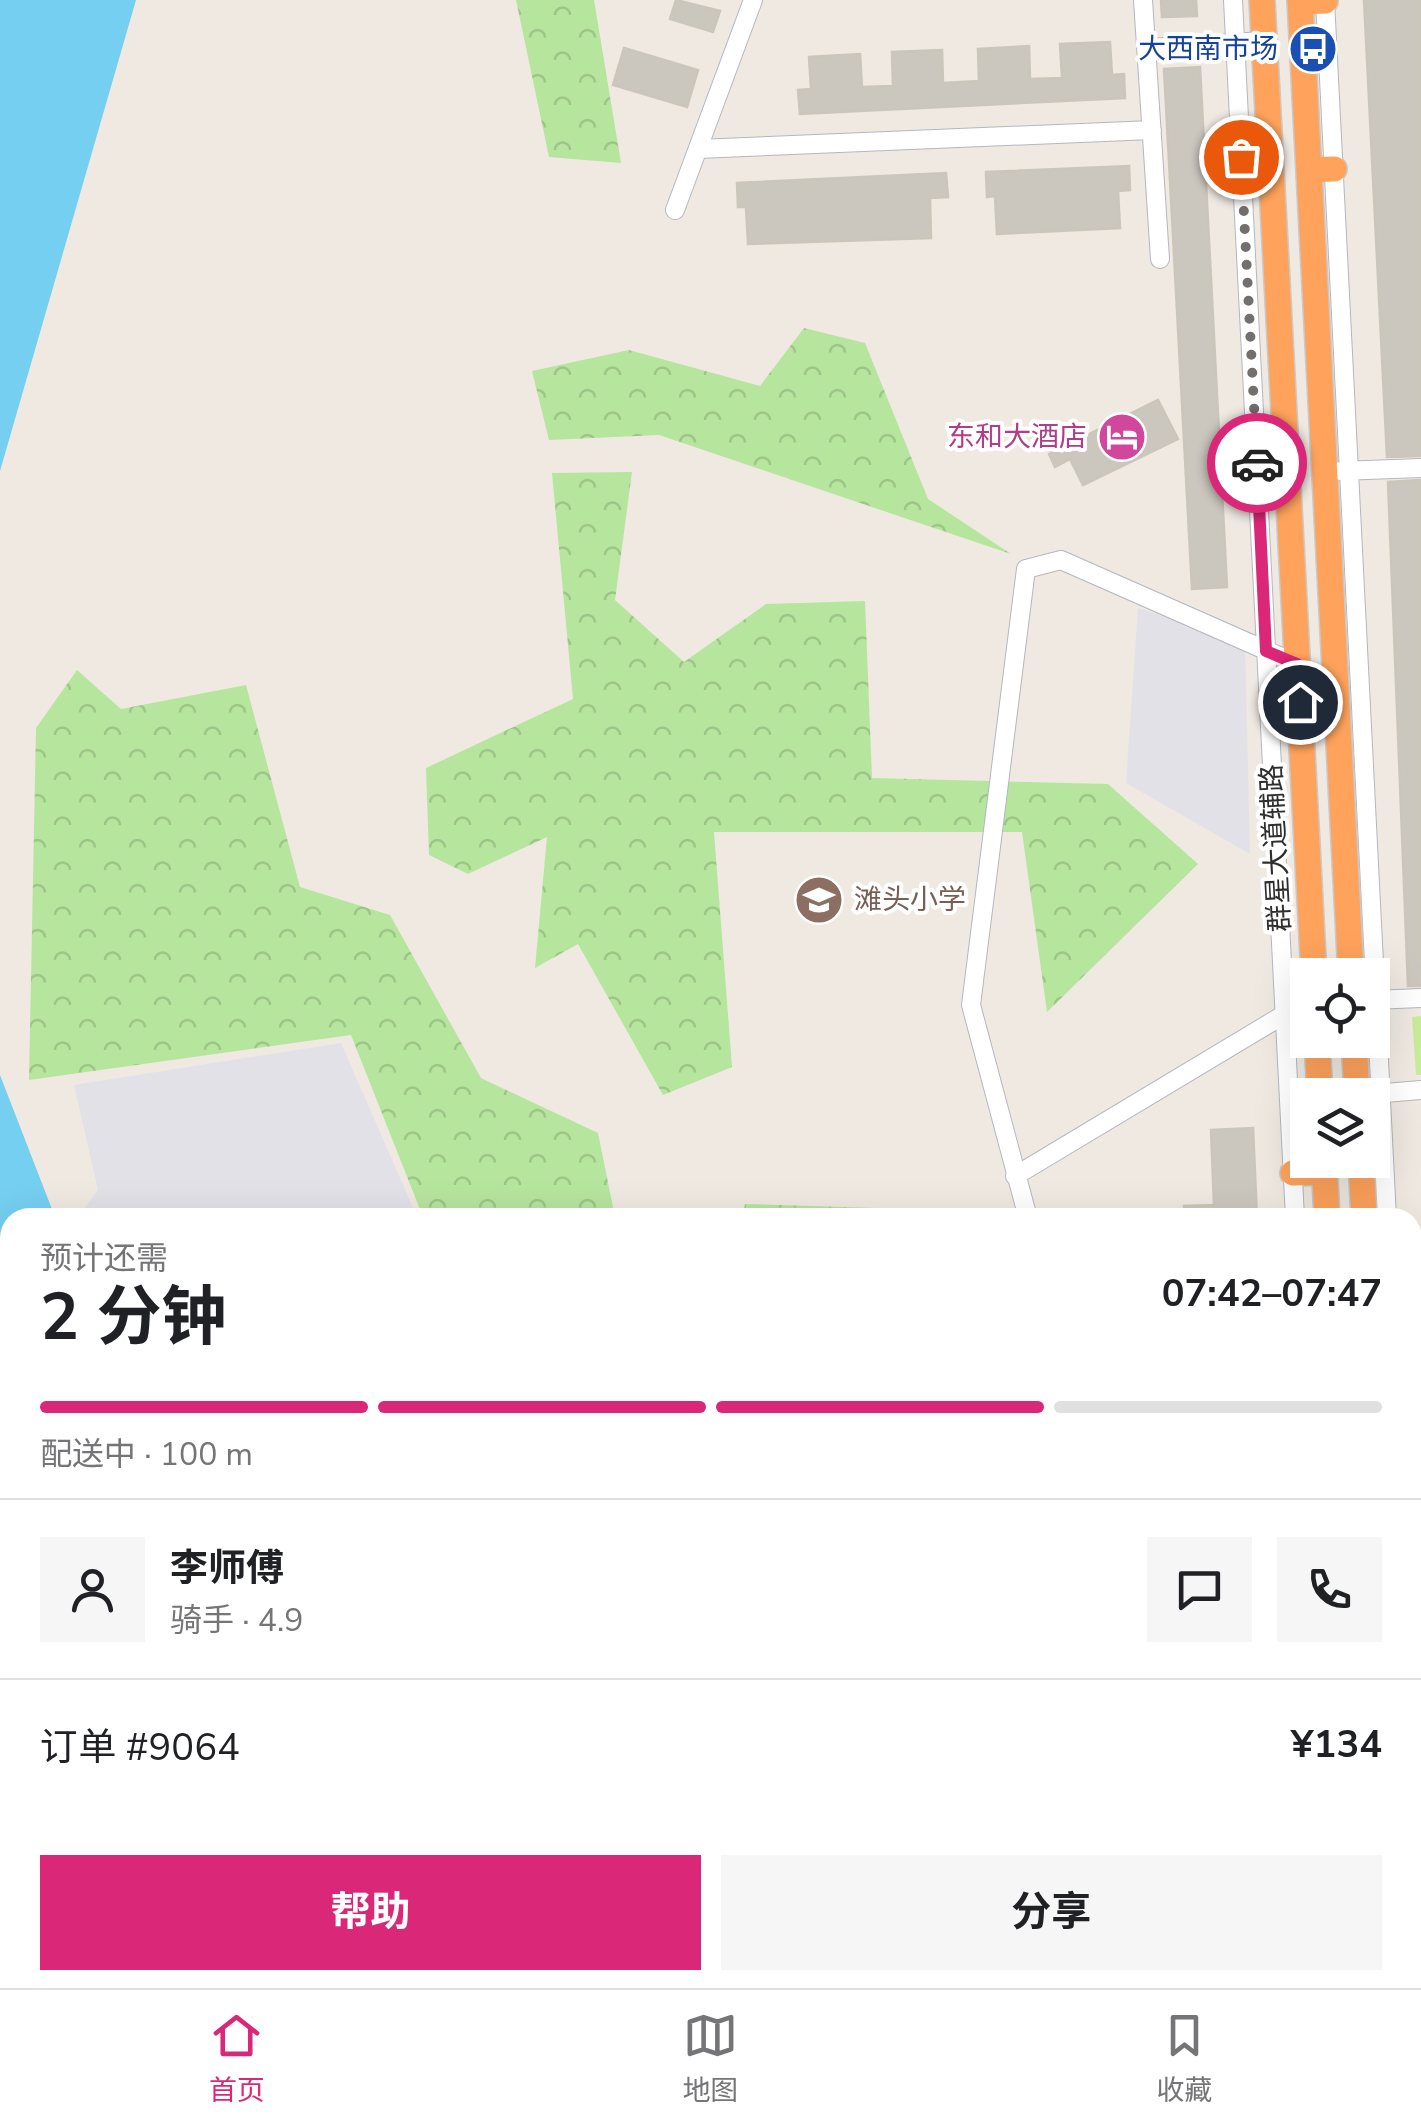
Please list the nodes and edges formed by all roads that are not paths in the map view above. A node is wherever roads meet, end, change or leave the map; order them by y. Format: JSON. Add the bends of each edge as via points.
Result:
{"nodes":[{"id":1,"x":752,"y":0,"type":"edge"},
{"id":2,"x":1143,"y":0,"type":"edge"},
{"id":3,"x":1233,"y":0,"type":"edge"},
{"id":4,"x":1262,"y":0,"type":"edge"},
{"id":5,"x":1312,"y":1,"type":"edge"},
{"id":6,"x":1264,"y":41,"type":"junction"},
{"id":7,"x":1235,"y":42,"type":"junction"},
{"id":8,"x":1147,"y":48,"type":"junction"},
{"id":9,"x":1152,"y":130,"type":"junction"},
{"id":10,"x":698,"y":150,"type":"junction"},
{"id":11,"x":674,"y":210,"type":"dead end"},
{"id":12,"x":1160,"y":259,"type":"dead end"},
{"id":13,"x":1421,"y":468,"type":"edge"},
{"id":14,"x":1337,"y":471,"type":"junction"},
{"id":15,"x":1266,"y":651,"type":"junction"},
{"id":16,"x":1297,"y":664,"type":"junction"},
{"id":17,"x":1313,"y":958,"type":"edge"},
{"id":18,"x":1351,"y":958,"type":"edge"},
{"id":19,"x":1371,"y":958,"type":"edge"},
{"id":20,"x":1421,"y":998,"type":"edge"},
{"id":21,"x":1390,"y":999,"type":"edge"},
{"id":22,"x":1285,"y":1014,"type":"junction"},
{"id":23,"x":1290,"y":1014,"type":"edge"},
{"id":24,"x":1421,"y":1090,"type":"edge"},
{"id":25,"x":1390,"y":1092,"type":"edge"},
{"id":26,"x":1290,"y":1113,"type":"edge"},
{"id":27,"x":1015,"y":1176,"type":"junction"},
{"id":28,"x":1293,"y":1178,"type":"edge"},
{"id":29,"x":1324,"y":1178,"type":"edge"},
{"id":30,"x":1362,"y":1178,"type":"edge"},
{"id":31,"x":1380,"y":1178,"type":"edge"},
{"id":32,"x":1025,"y":1208,"type":"edge"},
{"id":33,"x":1295,"y":1208,"type":"edge"},
{"id":34,"x":1326,"y":1208,"type":"edge"},
{"id":35,"x":1363,"y":1208,"type":"edge"},
{"id":36,"x":1385,"y":1208,"type":"edge"}],
"edges":[{"from":1,"to":10,"type":"street"},
{"from":2,"to":8,"type":"street"},
{"from":3,"to":7,"type":"street","name":"群星大道辅路"},
{"from":4,"to":6,"type":"highway"},
{"from":5,"to":14,"type":"highway"},
{"from":6,"to":7,"type":"street"},
{"from":6,"to":16,"type":"highway"},
{"from":7,"to":8,"type":"street"},
{"from":7,"to":15,"type":"street","name":"群星大道辅路"},
{"from":8,"to":9,"type":"street"},
{"from":9,"to":10,"type":"street"},
{"from":9,"to":12,"type":"street"},
{"from":10,"to":11,"type":"street"},
{"from":13,"to":14,"type":"street"},
{"from":14,"to":18,"type":"highway"},
{"from":14,"to":19,"type":"street"},
{"from":15,"to":16,"type":"street"},
{"from":15,"to":22,"type":"street","name":"群星大道辅路"},
{"from":15,"to":27,"type":"street","via":[[1061,560],[1026,569],[971,1005]]},
{"from":16,"to":17,"type":"highway"},
{"from":20,"to":21,"type":"street"},
{"from":22,"to":23,"type":"street"},
{"from":22,"to":26,"type":"street","name":"群星大道辅路"},
{"from":22,"to":27,"type":"street"},
{"from":24,"to":25,"type":"street"},
{"from":27,"to":32,"type":"street"},
{"from":28,"to":33,"type":"street","name":"群星大道辅路"},
{"from":29,"to":34,"type":"highway"},
{"from":30,"to":35,"type":"highway"},
{"from":31,"to":36,"type":"street"}]}
